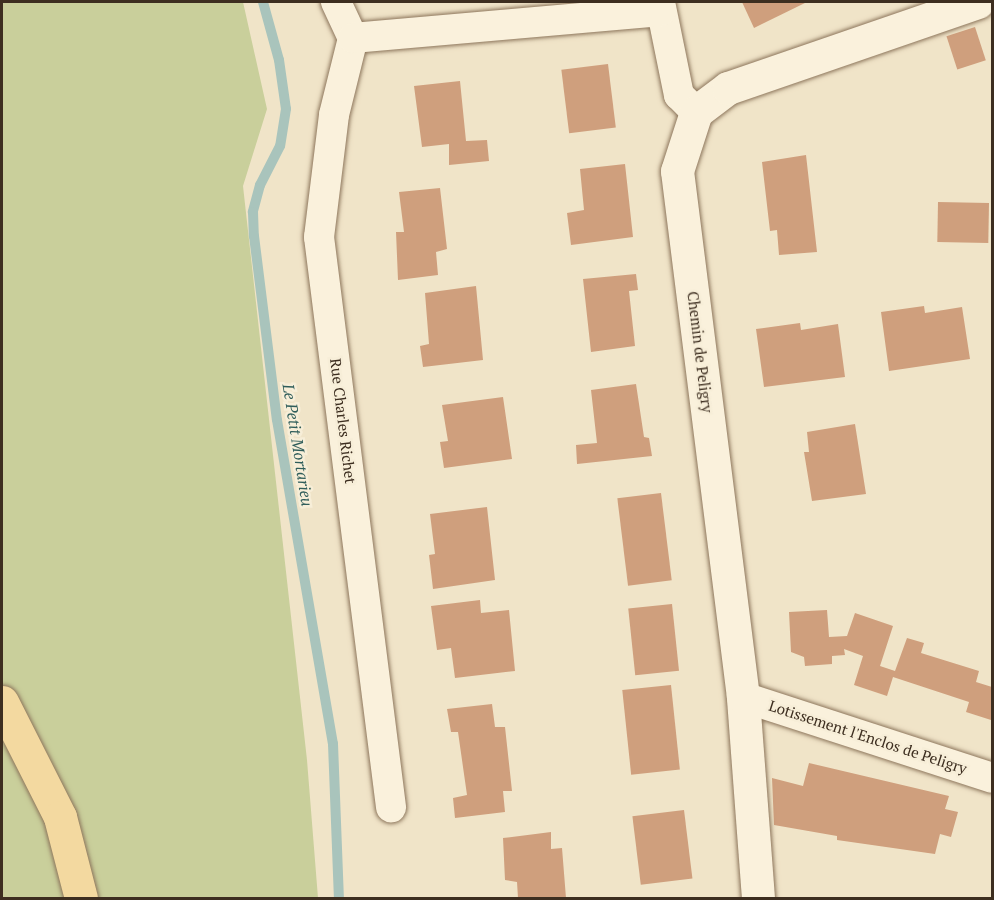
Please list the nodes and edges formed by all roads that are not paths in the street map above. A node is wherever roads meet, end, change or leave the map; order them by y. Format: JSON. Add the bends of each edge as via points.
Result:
{"nodes":[{"id":1,"x":336,"y":2,"type":"edge"},
{"id":2,"x":978,"y":2,"type":"edge"},
{"id":3,"x":661,"y":6,"type":"edge"},
{"id":4,"x":353,"y":38,"type":"junction"},
{"id":5,"x":696,"y":112,"type":"junction"},
{"id":6,"x":743,"y":697,"type":"junction"},
{"id":7,"x":2,"y":702,"type":"edge"},
{"id":8,"x":993,"y":778,"type":"edge"},
{"id":9,"x":391,"y":807,"type":"dead end"},
{"id":10,"x":81,"y":898,"type":"edge"},
{"id":11,"x":758,"y":898,"type":"edge"}],
"edges":[{"from":1,"to":4,"type":"street"},
{"from":2,"to":5,"type":"street","via":[[728,88]]},
{"from":3,"to":4,"type":"street"},
{"from":3,"to":5,"type":"street","via":[[679,95]]},
{"from":4,"to":9,"type":"street","name":"Rue Charles Richet","via":[[334,115],[319,237]]},
{"from":5,"to":6,"type":"street","name":"Chemin de Peligry","via":[[677,171]]},
{"from":6,"to":8,"type":"street","name":"Lotissement l'Enclos de Peligry"},
{"from":6,"to":11,"type":"street","name":"Chemin de Peligry"},
{"from":7,"to":10,"type":"main road","via":[[60,817]]}]}
